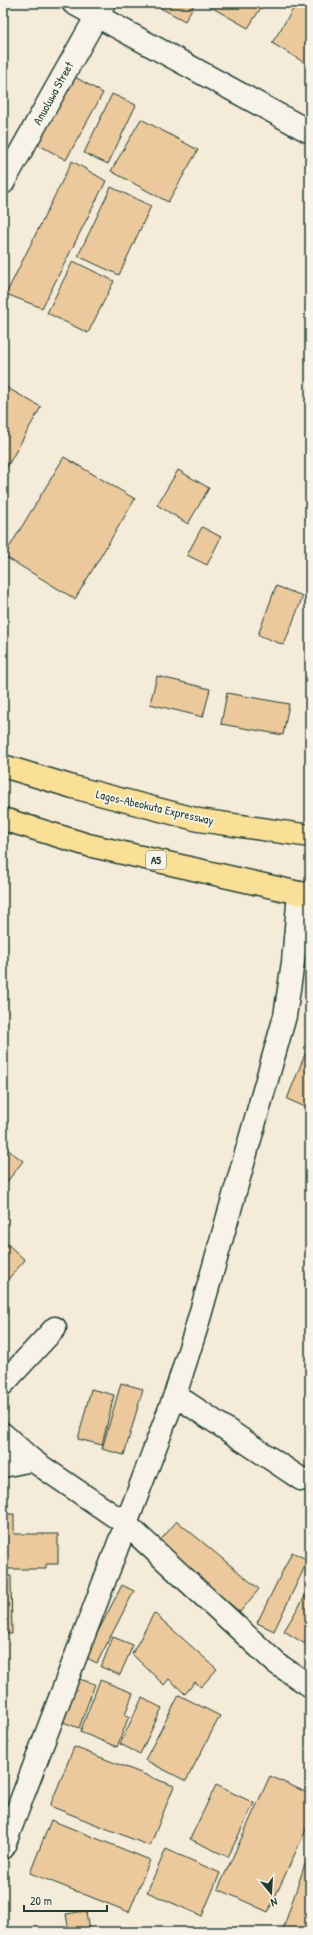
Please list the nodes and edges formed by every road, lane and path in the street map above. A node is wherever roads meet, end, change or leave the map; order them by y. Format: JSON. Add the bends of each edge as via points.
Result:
{"nodes":[{"id":1,"x":73,"y":3,"type":"edge"},
{"id":2,"x":100,"y":10,"type":"edge"},
{"id":3,"x":310,"y":132,"type":"edge"},
{"id":4,"x":3,"y":183,"type":"edge"},
{"id":5,"x":3,"y":766,"type":"edge"},
{"id":6,"x":3,"y":819,"type":"edge"},
{"id":7,"x":310,"y":836,"type":"edge"},
{"id":8,"x":304,"y":894,"type":"edge"},
{"id":9,"x":55,"y":1328,"type":"dead end"},
{"id":10,"x":3,"y":1384,"type":"edge"},
{"id":11,"x":174,"y":1396,"type":"junction"},
{"id":12,"x":3,"y":1434,"type":"edge"},
{"id":13,"x":32,"y":1460,"type":"junction"},
{"id":14,"x":3,"y":1466,"type":"edge"},
{"id":15,"x":310,"y":1480,"type":"edge"},
{"id":16,"x":126,"y":1524,"type":"junction"},
{"id":17,"x":310,"y":1686,"type":"edge"},
{"id":18,"x":12,"y":1808,"type":"edge"},
{"id":19,"x":3,"y":1848,"type":"edge"}],
"edges":[{"from":1,"to":2,"type":"street"},
{"from":2,"to":3,"type":"street"},
{"from":2,"to":4,"type":"street","name":"Anuoluwa Street"},
{"from":5,"to":7,"type":"highway","name":"Lagos-Abeokuta Expressway","via":[[73,788],[199,820]]},
{"from":6,"to":8,"type":"highway","number":"A5","via":[[88,845]]},
{"from":8,"to":11,"type":"street","via":[[285,1016],[196,1328]]},
{"from":9,"to":10,"type":"street"},
{"from":11,"to":15,"type":"street","via":[[301,1478]]},
{"from":11,"to":16,"type":"street"},
{"from":12,"to":13,"type":"street"},
{"from":13,"to":14,"type":"street"},
{"from":13,"to":16,"type":"street"},
{"from":16,"to":17,"type":"street","via":[[276,1663]]},
{"from":16,"to":18,"type":"street"},
{"from":18,"to":19,"type":"street"}]}
